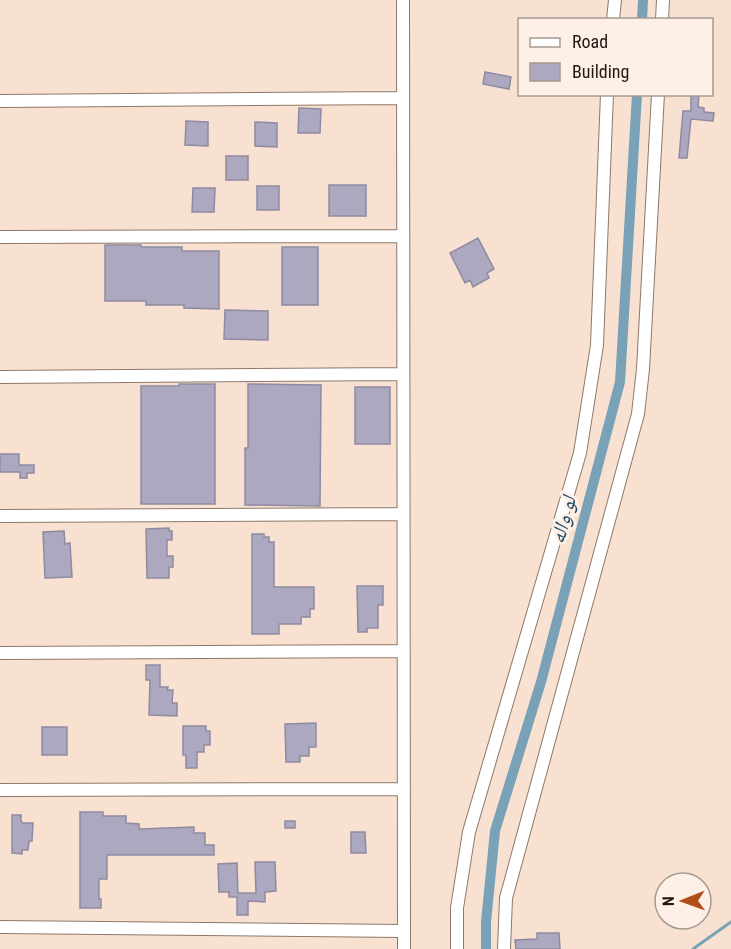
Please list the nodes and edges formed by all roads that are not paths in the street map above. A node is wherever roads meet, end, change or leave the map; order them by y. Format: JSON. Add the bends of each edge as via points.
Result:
{"nodes":[{"id":1,"x":403,"y":0,"type":"edge"},
{"id":2,"x":615,"y":0,"type":"edge"},
{"id":3,"x":663,"y":0,"type":"edge"},
{"id":4,"x":613,"y":18,"type":"edge"},
{"id":5,"x":662,"y":18,"type":"edge"},
{"id":6,"x":608,"y":96,"type":"edge"},
{"id":7,"x":658,"y":96,"type":"edge"},
{"id":8,"x":403,"y":98,"type":"junction"},
{"id":9,"x":0,"y":101,"type":"edge"},
{"id":10,"x":403,"y":236,"type":"junction"},
{"id":11,"x":0,"y":237,"type":"edge"},
{"id":12,"x":403,"y":374,"type":"junction"},
{"id":13,"x":0,"y":377,"type":"edge"},
{"id":14,"x":403,"y":514,"type":"junction"},
{"id":15,"x":0,"y":516,"type":"edge"},
{"id":16,"x":403,"y":651,"type":"junction"},
{"id":17,"x":0,"y":653,"type":"edge"},
{"id":18,"x":404,"y":789,"type":"junction"},
{"id":19,"x":0,"y":790,"type":"edge"},
{"id":20,"x":0,"y":927,"type":"edge"},
{"id":21,"x":404,"y":931,"type":"junction"},
{"id":22,"x":404,"y":949,"type":"edge"},
{"id":23,"x":458,"y":949,"type":"edge"},
{"id":24,"x":504,"y":949,"type":"edge"}],
"edges":[{"from":1,"to":8,"type":"street"},
{"from":2,"to":4,"type":"street"},
{"from":3,"to":5,"type":"street"},
{"from":6,"to":23,"type":"street","via":[[597,345],[580,453],[469,832],[457,908]]},
{"from":7,"to":24,"type":"street","via":[[638,414],[506,898]]},
{"from":8,"to":9,"type":"street"},
{"from":8,"to":10,"type":"street"},
{"from":10,"to":11,"type":"street"},
{"from":10,"to":12,"type":"street"},
{"from":12,"to":13,"type":"street"},
{"from":12,"to":14,"type":"street"},
{"from":14,"to":15,"type":"street"},
{"from":14,"to":16,"type":"street"},
{"from":16,"to":17,"type":"street"},
{"from":16,"to":18,"type":"street"},
{"from":18,"to":19,"type":"street"},
{"from":18,"to":21,"type":"street"},
{"from":20,"to":21,"type":"street"},
{"from":21,"to":22,"type":"street"}]}
